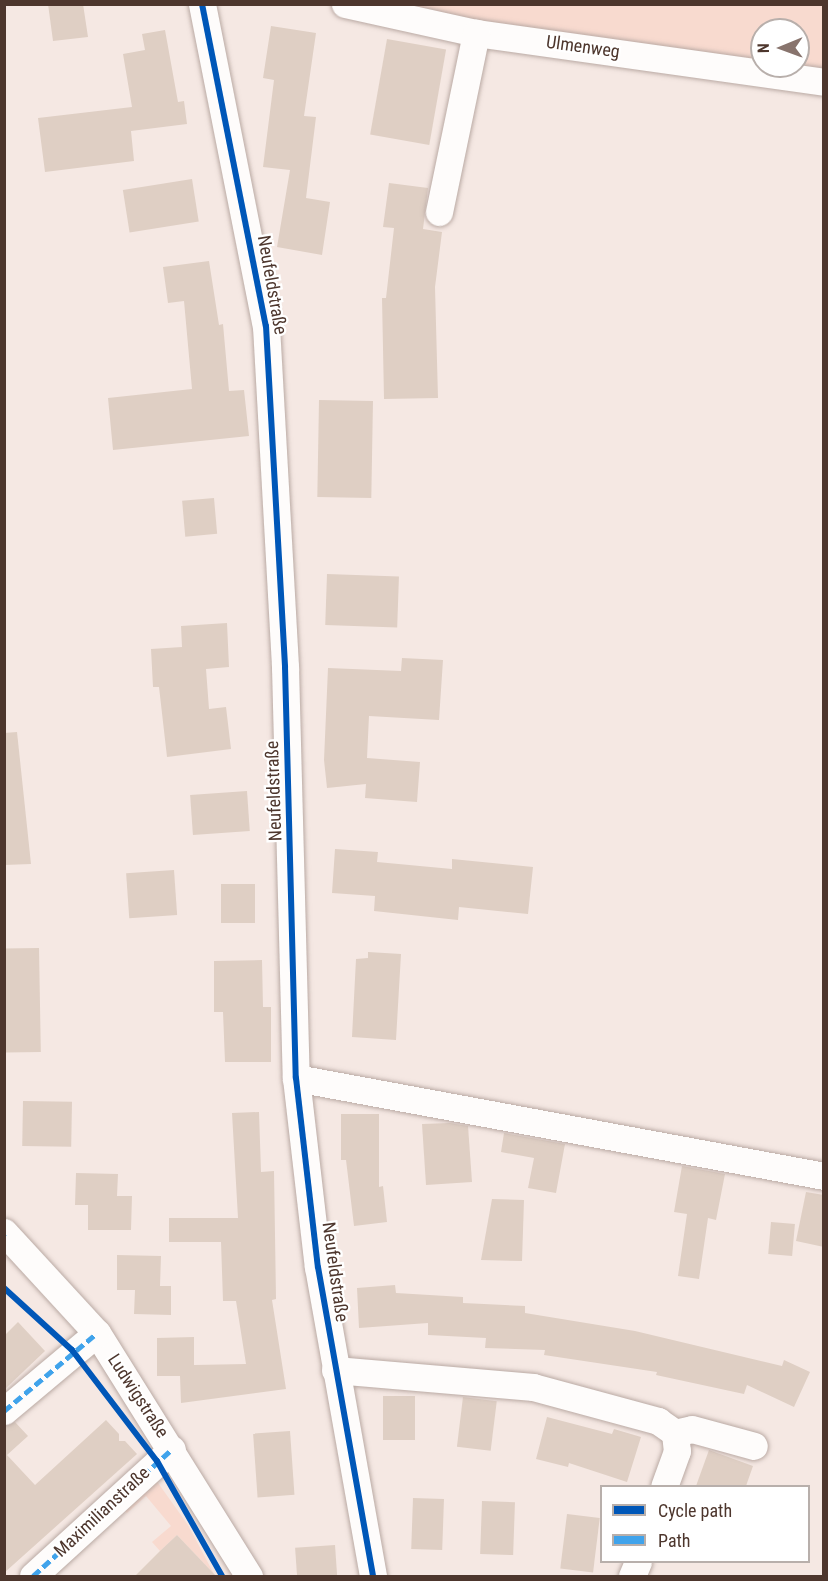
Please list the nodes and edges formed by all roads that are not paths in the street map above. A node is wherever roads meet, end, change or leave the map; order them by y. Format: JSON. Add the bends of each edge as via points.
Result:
{"nodes":[{"id":1,"x":202,"y":4,"type":"edge"},
{"id":2,"x":345,"y":4,"type":"edge"},
{"id":3,"x":476,"y":33,"type":"junction"},
{"id":4,"x":824,"y":82,"type":"edge"},
{"id":5,"x":439,"y":212,"type":"dead end"},
{"id":6,"x":296,"y":1078,"type":"junction"},
{"id":7,"x":824,"y":1176,"type":"edge"},
{"id":8,"x":5,"y":1233,"type":"edge"},
{"id":9,"x":97,"y":1333,"type":"junction"},
{"id":10,"x":335,"y":1370,"type":"junction"},
{"id":11,"x":4,"y":1411,"type":"edge"},
{"id":12,"x":675,"y":1433,"type":"junction"},
{"id":13,"x":754,"y":1446,"type":"dead end"},
{"id":14,"x":172,"y":1449,"type":"junction"},
{"id":15,"x":664,"y":1485,"type":"edge"},
{"id":16,"x":33,"y":1576,"type":"edge"},
{"id":17,"x":249,"y":1576,"type":"edge"},
{"id":18,"x":373,"y":1576,"type":"edge"}],
"edges":[{"from":1,"to":6,"type":"street","name":"Neufeldstraße","via":[[266,326],[285,667]]},
{"from":2,"to":3,"type":"street","name":"Ulmenweg"},
{"from":3,"to":4,"type":"street","name":"Ulmenweg"},
{"from":3,"to":5,"type":"street"},
{"from":6,"to":7,"type":"street"},
{"from":6,"to":10,"type":"street","name":"Neufeldstraße","via":[[318,1267]]},
{"from":8,"to":9,"type":"street","name":"Ludwigstraße"},
{"from":9,"to":11,"type":"street"},
{"from":9,"to":14,"type":"street","name":"Ludwigstraße"},
{"from":10,"to":12,"type":"street","via":[[533,1387],[658,1421]]},
{"from":10,"to":18,"type":"street","name":"Neufeldstraße"},
{"from":12,"to":13,"type":"street","via":[[693,1430]]},
{"from":12,"to":15,"type":"street","via":[[676,1451]]},
{"from":14,"to":16,"type":"street","name":"Maximilianstraße"},
{"from":14,"to":17,"type":"street","name":"Ludwigstraße"}]}
